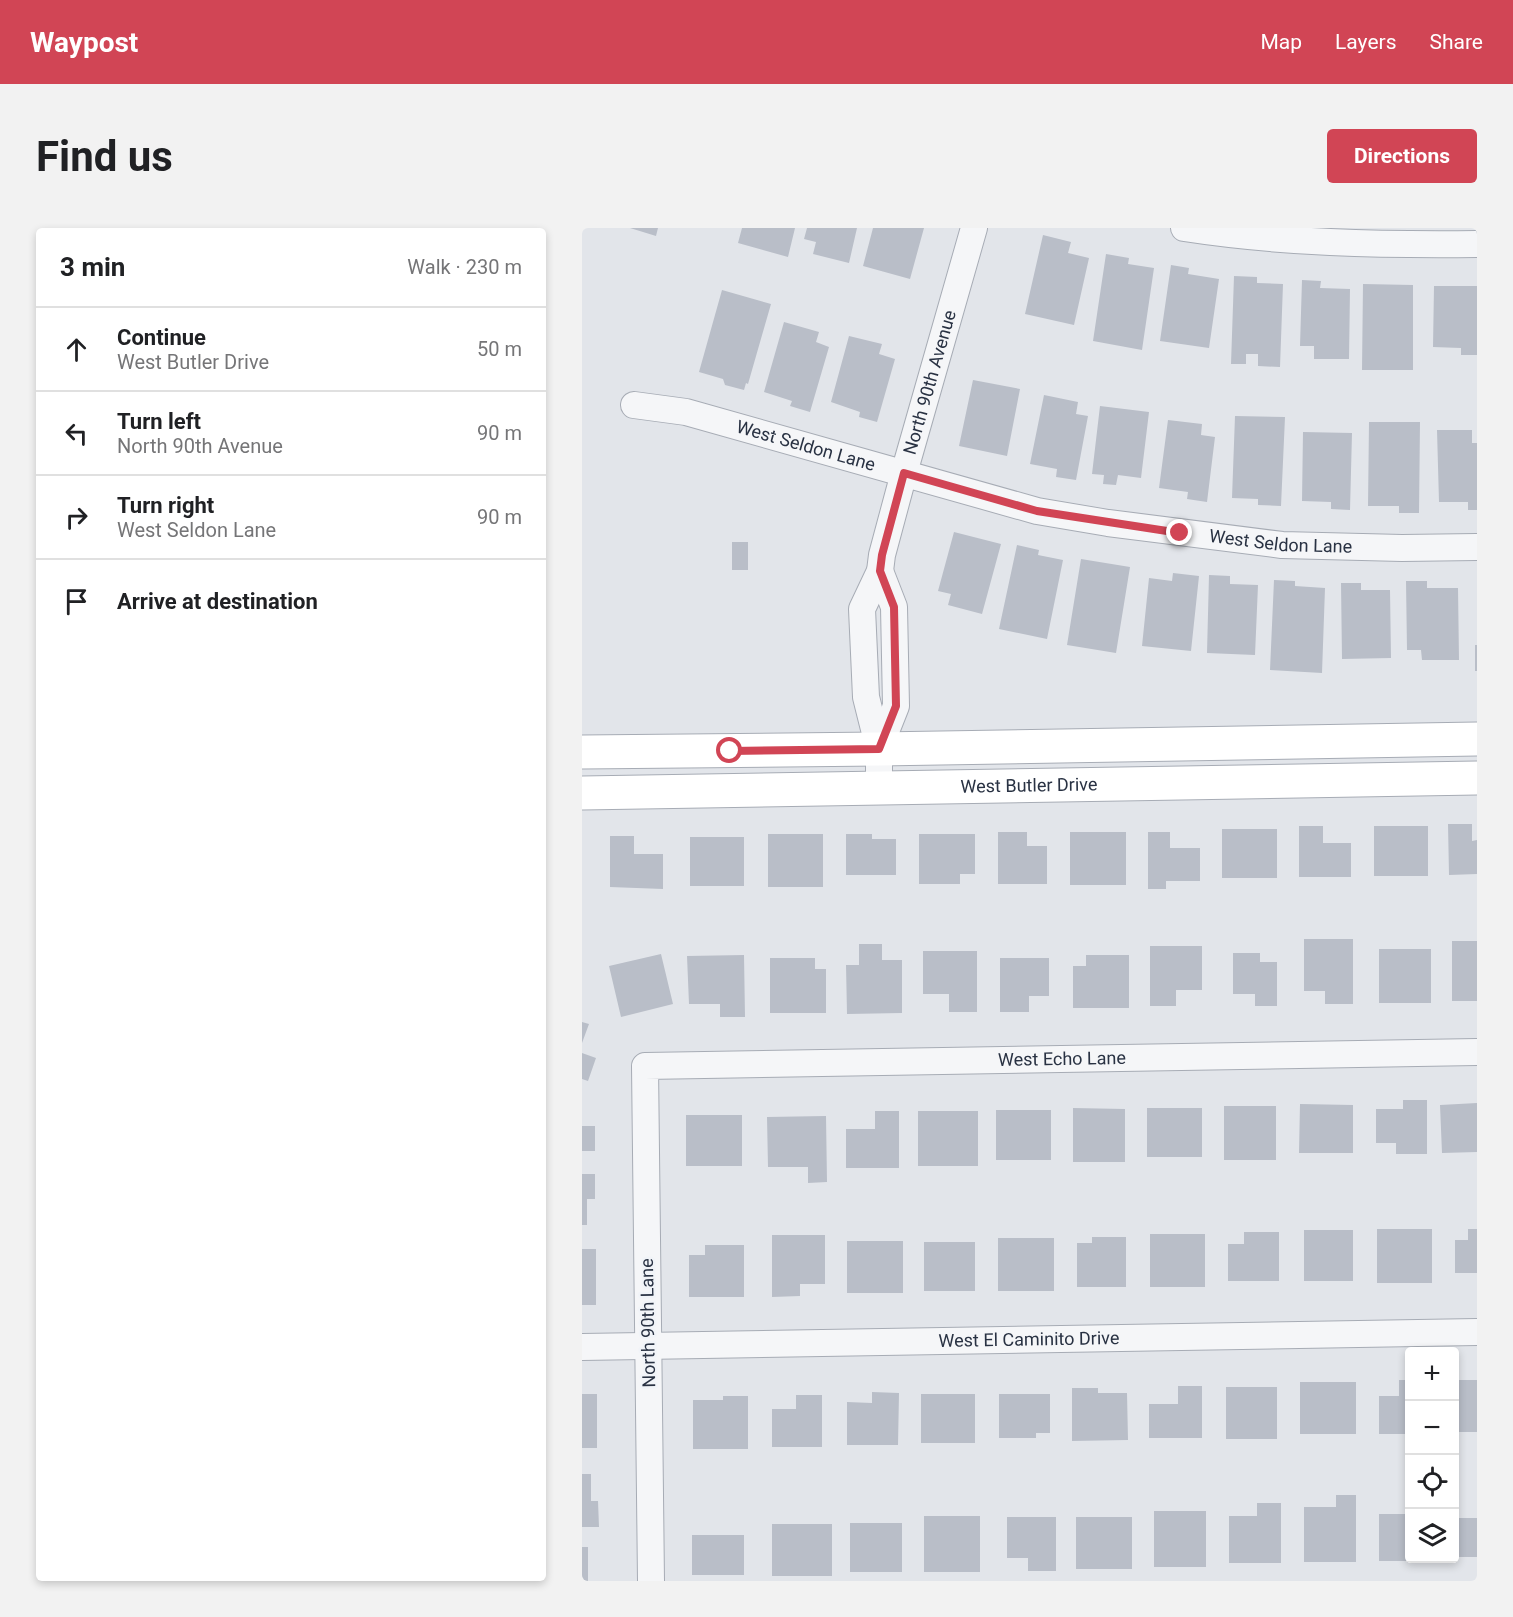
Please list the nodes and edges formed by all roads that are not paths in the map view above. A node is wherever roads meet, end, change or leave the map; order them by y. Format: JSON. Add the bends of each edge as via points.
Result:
{"nodes":[{"id":1,"x":974,"y":228,"type":"edge"},
{"id":2,"x":1184,"y":228,"type":"edge"},
{"id":3,"x":1477,"y":244,"type":"edge"},
{"id":4,"x":634,"y":405,"type":"dead end"},
{"id":5,"x":904,"y":473,"type":"junction"},
{"id":6,"x":1477,"y":547,"type":"edge"},
{"id":7,"x":880,"y":571,"type":"junction"},
{"id":8,"x":862,"y":641,"type":"junction"},
{"id":9,"x":895,"y":641,"type":"junction"},
{"id":10,"x":1477,"y":739,"type":"edge"},
{"id":11,"x":879,"y":749,"type":"junction"},
{"id":12,"x":582,"y":752,"type":"edge"},
{"id":13,"x":1477,"y":778,"type":"edge"},
{"id":14,"x":879,"y":788,"type":"junction"},
{"id":15,"x":582,"y":793,"type":"edge"},
{"id":16,"x":1477,"y":1052,"type":"edge"},
{"id":17,"x":645,"y":1066,"type":"joint"},
{"id":18,"x":1477,"y":1332,"type":"edge"},
{"id":19,"x":649,"y":1345,"type":"junction"},
{"id":20,"x":582,"y":1347,"type":"edge"},
{"id":21,"x":651,"y":1581,"type":"edge"}],
"edges":[{"from":1,"to":5,"type":"street","name":"North 90th Avenue"},
{"from":2,"to":3,"type":"street","via":[[1291,240]]},
{"from":4,"to":5,"type":"street","name":"West Seldon Lane","via":[[686,412]]},
{"from":5,"to":6,"type":"street","name":"West Seldon Lane","via":[[1037,511],[1180,533],[1282,545]]},
{"from":5,"to":7,"type":"street","name":"North 90th Avenue"},
{"from":7,"to":8,"type":"street","name":"North 90th Avenue","via":[[862,609]]},
{"from":7,"to":9,"type":"street","name":"North 90th Avenue","via":[[894,607]]},
{"from":8,"to":9,"type":"street"},
{"from":8,"to":11,"type":"street","name":"North 90th Avenue","via":[[867,707]]},
{"from":9,"to":11,"type":"street","name":"North 90th Avenue","via":[[896,706]]},
{"from":10,"to":11,"type":"street"},
{"from":11,"to":12,"type":"street"},
{"from":11,"to":14,"type":"street","name":"North 90th Avenue"},
{"from":13,"to":14,"type":"street","name":"West Butler Drive"},
{"from":14,"to":15,"type":"street","name":"West Butler Drive"},
{"from":16,"to":17,"type":"street","name":"West Echo Lane"},
{"from":17,"to":19,"type":"street","name":"North 90th Lane"},
{"from":18,"to":19,"type":"street","name":"West El Caminito Drive"},
{"from":19,"to":20,"type":"street","name":"West El Caminito Drive"},
{"from":19,"to":21,"type":"street","name":"North 90th Lane"}]}
